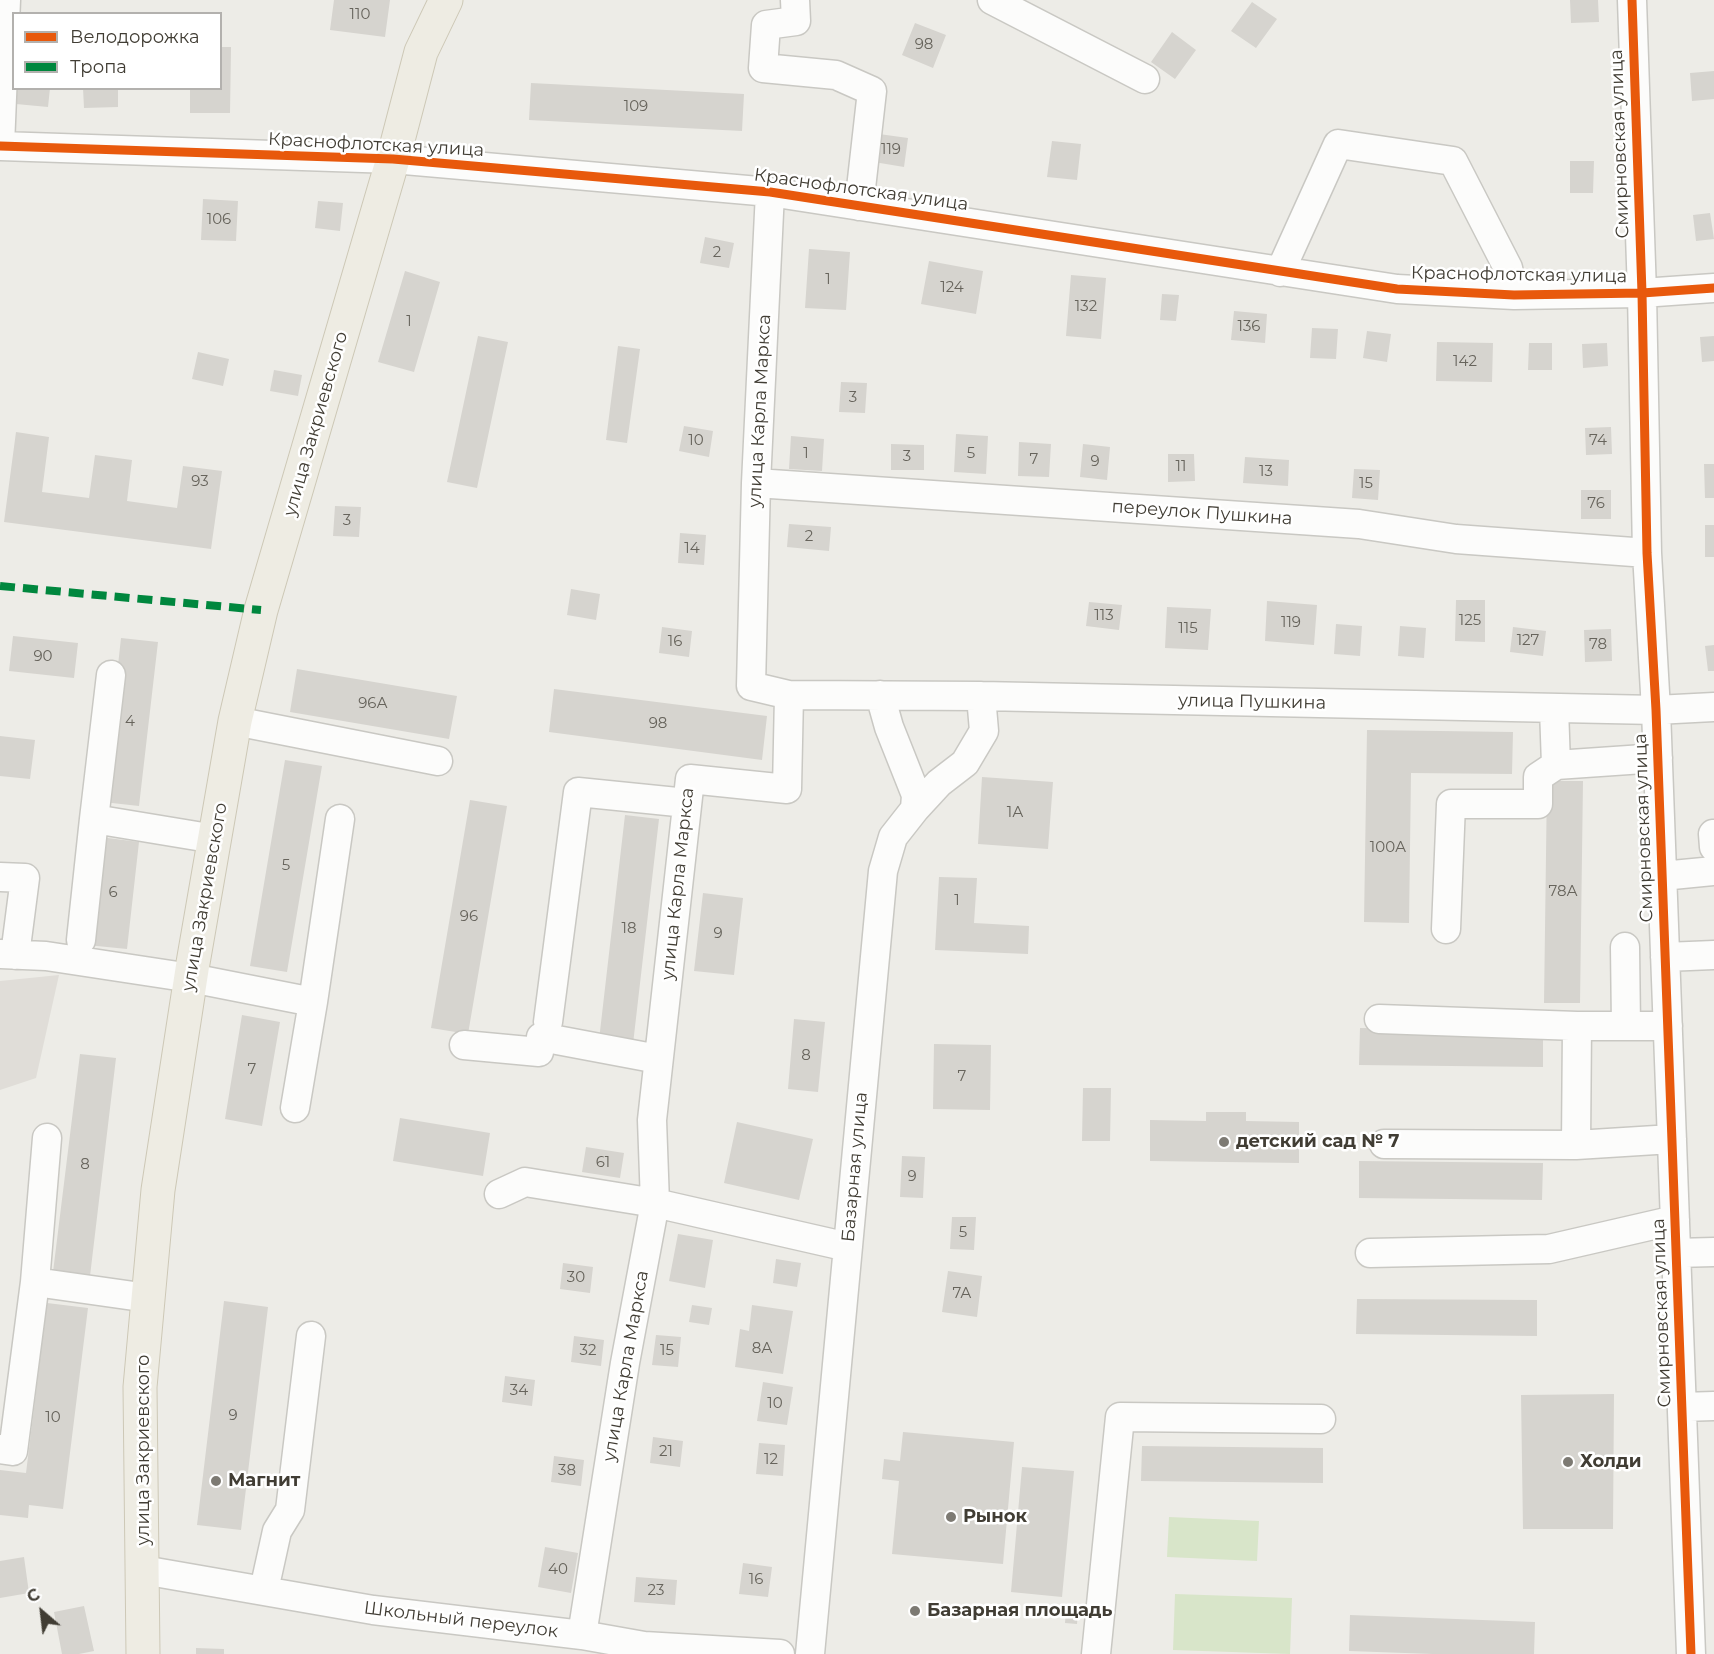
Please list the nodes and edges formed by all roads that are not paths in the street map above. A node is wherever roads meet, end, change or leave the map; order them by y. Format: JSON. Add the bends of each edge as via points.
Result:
{"nodes":[{"id":1,"x":6,"y":0,"type":"edge"},
{"id":2,"x":446,"y":0,"type":"edge"},
{"id":3,"x":795,"y":0,"type":"edge"},
{"id":4,"x":992,"y":0,"type":"edge"},
{"id":5,"x":1632,"y":0,"type":"edge"},
{"id":6,"x":1144,"y":80,"type":"dead end"},
{"id":7,"x":0,"y":146,"type":"edge"},
{"id":8,"x":393,"y":159,"type":"junction"},
{"id":9,"x":770,"y":192,"type":"junction"},
{"id":10,"x":859,"y":206,"type":"junction"},
{"id":11,"x":1280,"y":272,"type":"junction"},
{"id":12,"x":1714,"y":288,"type":"edge"},
{"id":13,"x":1642,"y":293,"type":"junction"},
{"id":14,"x":1514,"y":295,"type":"junction"},
{"id":15,"x":756,"y":483,"type":"junction"},
{"id":16,"x":1647,"y":554,"type":"junction"},
{"id":17,"x":111,"y":675,"type":"dead end"},
{"id":18,"x":789,"y":695,"type":"junction"},
{"id":19,"x":880,"y":695,"type":"junction"},
{"id":20,"x":981,"y":696,"type":"junction"},
{"id":21,"x":1714,"y":707,"type":"edge"},
{"id":22,"x":1554,"y":708,"type":"junction"},
{"id":23,"x":1656,"y":710,"type":"junction"},
{"id":24,"x":235,"y":722,"type":"junction"},
{"id":25,"x":1658,"y":758,"type":"junction"},
{"id":26,"x":438,"y":761,"type":"dead end"},
{"id":27,"x":1556,"y":765,"type":"junction"},
{"id":28,"x":687,"y":803,"type":"junction"},
{"id":29,"x":915,"y":809,"type":"junction"},
{"id":30,"x":94,"y":819,"type":"junction"},
{"id":31,"x":340,"y":819,"type":"dead end"},
{"id":32,"x":1713,"y":834,"type":"edge"},
{"id":33,"x":214,"y":839,"type":"junction"},
{"id":34,"x":1714,"y":847,"type":"edge"},
{"id":35,"x":1714,"y":872,"type":"edge"},
{"id":36,"x":1662,"y":876,"type":"junction"},
{"id":37,"x":0,"y":877,"type":"edge"},
{"id":38,"x":1446,"y":929,"type":"dead end"},
{"id":39,"x":81,"y":940,"type":"dead end"},
{"id":40,"x":1625,"y":947,"type":"dead end"},
{"id":41,"x":8,"y":955,"type":"edge"},
{"id":42,"x":1714,"y":956,"type":"edge"},
{"id":43,"x":1665,"y":957,"type":"junction"},
{"id":44,"x":191,"y":978,"type":"junction"},
{"id":45,"x":313,"y":1002,"type":"junction"},
{"id":46,"x":1379,"y":1019,"type":"dead end"},
{"id":47,"x":548,"y":1022,"type":"dead end"},
{"id":48,"x":1577,"y":1026,"type":"junction"},
{"id":49,"x":1626,"y":1026,"type":"junction"},
{"id":50,"x":1668,"y":1026,"type":"junction"},
{"id":51,"x":464,"y":1045,"type":"dead end"},
{"id":52,"x":658,"y":1059,"type":"junction"},
{"id":53,"x":295,"y":1108,"type":"dead end"},
{"id":54,"x":47,"y":1138,"type":"dead end"},
{"id":55,"x":1672,"y":1139,"type":"junction"},
{"id":56,"x":1384,"y":1144,"type":"dead end"},
{"id":57,"x":1576,"y":1145,"type":"junction"},
{"id":58,"x":499,"y":1194,"type":"dead end"},
{"id":59,"x":656,"y":1203,"type":"junction"},
{"id":60,"x":1675,"y":1220,"type":"junction"},
{"id":61,"x":848,"y":1247,"type":"junction"},
{"id":62,"x":1714,"y":1252,"type":"edge"},
{"id":63,"x":1370,"y":1253,"type":"dead end"},
{"id":64,"x":1676,"y":1253,"type":"junction"},
{"id":65,"x":35,"y":1282,"type":"junction"},
{"id":66,"x":148,"y":1298,"type":"junction"},
{"id":67,"x":311,"y":1336,"type":"dead end"},
{"id":68,"x":1714,"y":1406,"type":"edge"},
{"id":69,"x":1682,"y":1407,"type":"junction"},
{"id":70,"x":1321,"y":1419,"type":"dead end"},
{"id":71,"x":0,"y":1449,"type":"edge"},
{"id":72,"x":143,"y":1570,"type":"junction"},
{"id":73,"x":264,"y":1590,"type":"junction"},
{"id":74,"x":582,"y":1635,"type":"junction"},
{"id":75,"x":643,"y":1650,"type":"edge"},
{"id":76,"x":143,"y":1654,"type":"edge"},
{"id":77,"x":780,"y":1654,"type":"edge"},
{"id":78,"x":810,"y":1654,"type":"edge"},
{"id":79,"x":1096,"y":1654,"type":"edge"},
{"id":80,"x":1692,"y":1654,"type":"edge"}],
"edges":[{"from":1,"to":7,"type":"street"},
{"from":2,"to":8,"type":"main road","name":"улица Закриевского","via":[[422,52]]},
{"from":3,"to":10,"type":"street","via":[[796,21],[766,25],[763,68],[836,75],[872,92]]},
{"from":4,"to":6,"type":"street"},
{"from":5,"to":13,"type":"street","name":"Смирновская улица"},
{"from":7,"to":8,"type":"street","name":"Краснофлотская улица"},
{"from":8,"to":9,"type":"street","name":"Краснофлотская улица"},
{"from":8,"to":24,"type":"main road","name":"улица Закриевского","via":[[261,610]]},
{"from":9,"to":10,"type":"street","name":"Краснофлотская улица"},
{"from":9,"to":15,"type":"street","name":"улица Карла Маркса"},
{"from":10,"to":11,"type":"street","name":"Краснофлотская улица"},
{"from":11,"to":14,"type":"street","name":"Краснофлотская улица","via":[[1397,290]]},
{"from":11,"to":14,"type":"street","via":[[1338,144],[1453,161],[1508,268]]},
{"from":12,"to":13,"type":"street","name":"Краснофлотская улица"},
{"from":13,"to":14,"type":"street","name":"Краснофлотская улица"},
{"from":13,"to":16,"type":"street","name":"Смирновская улица"},
{"from":15,"to":16,"type":"street","name":"переулок Пушкина","via":[[1359,524],[1456,539]]},
{"from":15,"to":18,"type":"street","name":"улица Карла Маркса","via":[[751,686]]},
{"from":16,"to":23,"type":"street","name":"Смирновская улица"},
{"from":17,"to":30,"type":"street"},
{"from":18,"to":19,"type":"street","name":"улица Пушкина"},
{"from":18,"to":28,"type":"street","name":"улица Карла Маркса","via":[[787,789],[690,779]]},
{"from":19,"to":20,"type":"street","name":"улица Пушкина"},
{"from":19,"to":29,"type":"street","via":[[916,795]]},
{"from":20,"to":22,"type":"street","name":"улица Пушкина"},
{"from":20,"to":29,"type":"street","name":"Базарная улица","via":[[984,731],[965,763]]},
{"from":21,"to":23,"type":"street","name":"улица Пушкина"},
{"from":22,"to":23,"type":"street","name":"улица Пушкина"},
{"from":22,"to":27,"type":"street"},
{"from":23,"to":25,"type":"street","name":"Смирновская улица"},
{"from":24,"to":26,"type":"street"},
{"from":24,"to":33,"type":"main road","name":"улица Закриевского"},
{"from":25,"to":27,"type":"street"},
{"from":25,"to":36,"type":"street","name":"Смирновская улица"},
{"from":27,"to":38,"type":"street","via":[[1538,777],[1538,804],[1451,804]]},
{"from":28,"to":47,"type":"street","via":[[578,792]]},
{"from":28,"to":52,"type":"street","name":"улица Карла Маркса"},
{"from":29,"to":61,"type":"street","name":"Базарная улица","via":[[893,837],[883,871]]},
{"from":30,"to":33,"type":"street"},
{"from":30,"to":39,"type":"street"},
{"from":31,"to":45,"type":"street"},
{"from":32,"to":34,"type":"street"},
{"from":33,"to":44,"type":"main road","name":"улица Закриевского"},
{"from":35,"to":36,"type":"street"},
{"from":36,"to":43,"type":"street","name":"Смирновская улица"},
{"from":37,"to":41,"type":"street","via":[[25,878]]},
{"from":40,"to":49,"type":"street"},
{"from":41,"to":44,"type":"street","via":[[46,956]]},
{"from":42,"to":43,"type":"street"},
{"from":43,"to":50,"type":"street","name":"Смирновская улица"},
{"from":44,"to":45,"type":"street"},
{"from":44,"to":66,"type":"main road","name":"улица Закриевского","via":[[158,1190]]},
{"from":45,"to":53,"type":"street"},
{"from":46,"to":48,"type":"street"},
{"from":48,"to":49,"type":"street"},
{"from":48,"to":57,"type":"street"},
{"from":49,"to":50,"type":"street"},
{"from":50,"to":55,"type":"street","name":"Смирновская улица"},
{"from":51,"to":52,"type":"street","via":[[539,1052],[541,1037]]},
{"from":52,"to":59,"type":"street","name":"улица Карла Маркса","via":[[651,1120]]},
{"from":54,"to":65,"type":"street"},
{"from":55,"to":57,"type":"street"},
{"from":55,"to":60,"type":"street","name":"Смирновская улица"},
{"from":56,"to":57,"type":"street"},
{"from":58,"to":59,"type":"street","via":[[525,1182]]},
{"from":59,"to":61,"type":"street"},
{"from":59,"to":74,"type":"street","name":"улица Карла Маркса","via":[[625,1363]]},
{"from":60,"to":63,"type":"street","via":[[1550,1249]]},
{"from":60,"to":64,"type":"street","name":"Смирновская улица"},
{"from":61,"to":78,"type":"street","name":"Базарная улица"},
{"from":62,"to":64,"type":"street"},
{"from":64,"to":69,"type":"street","name":"Смирновская улица"},
{"from":65,"to":66,"type":"street"},
{"from":65,"to":71,"type":"street","via":[[13,1451]]},
{"from":66,"to":72,"type":"main road","name":"улица Закриевского","via":[[140,1387]]},
{"from":67,"to":73,"type":"street","via":[[290,1510],[277,1531]]},
{"from":68,"to":69,"type":"street"},
{"from":69,"to":80,"type":"street","name":"Смирновская улица"},
{"from":70,"to":79,"type":"street","via":[[1120,1417]]},
{"from":72,"to":73,"type":"street","name":"Школьный переулок"},
{"from":72,"to":76,"type":"main road","name":"улица Закриевского"},
{"from":73,"to":74,"type":"street","name":"Школьный переулок","via":[[373,1610]]},
{"from":74,"to":75,"type":"street","name":"Школьный переулок"},
{"from":75,"to":77,"type":"street","name":"Школьный переулок"}]}
